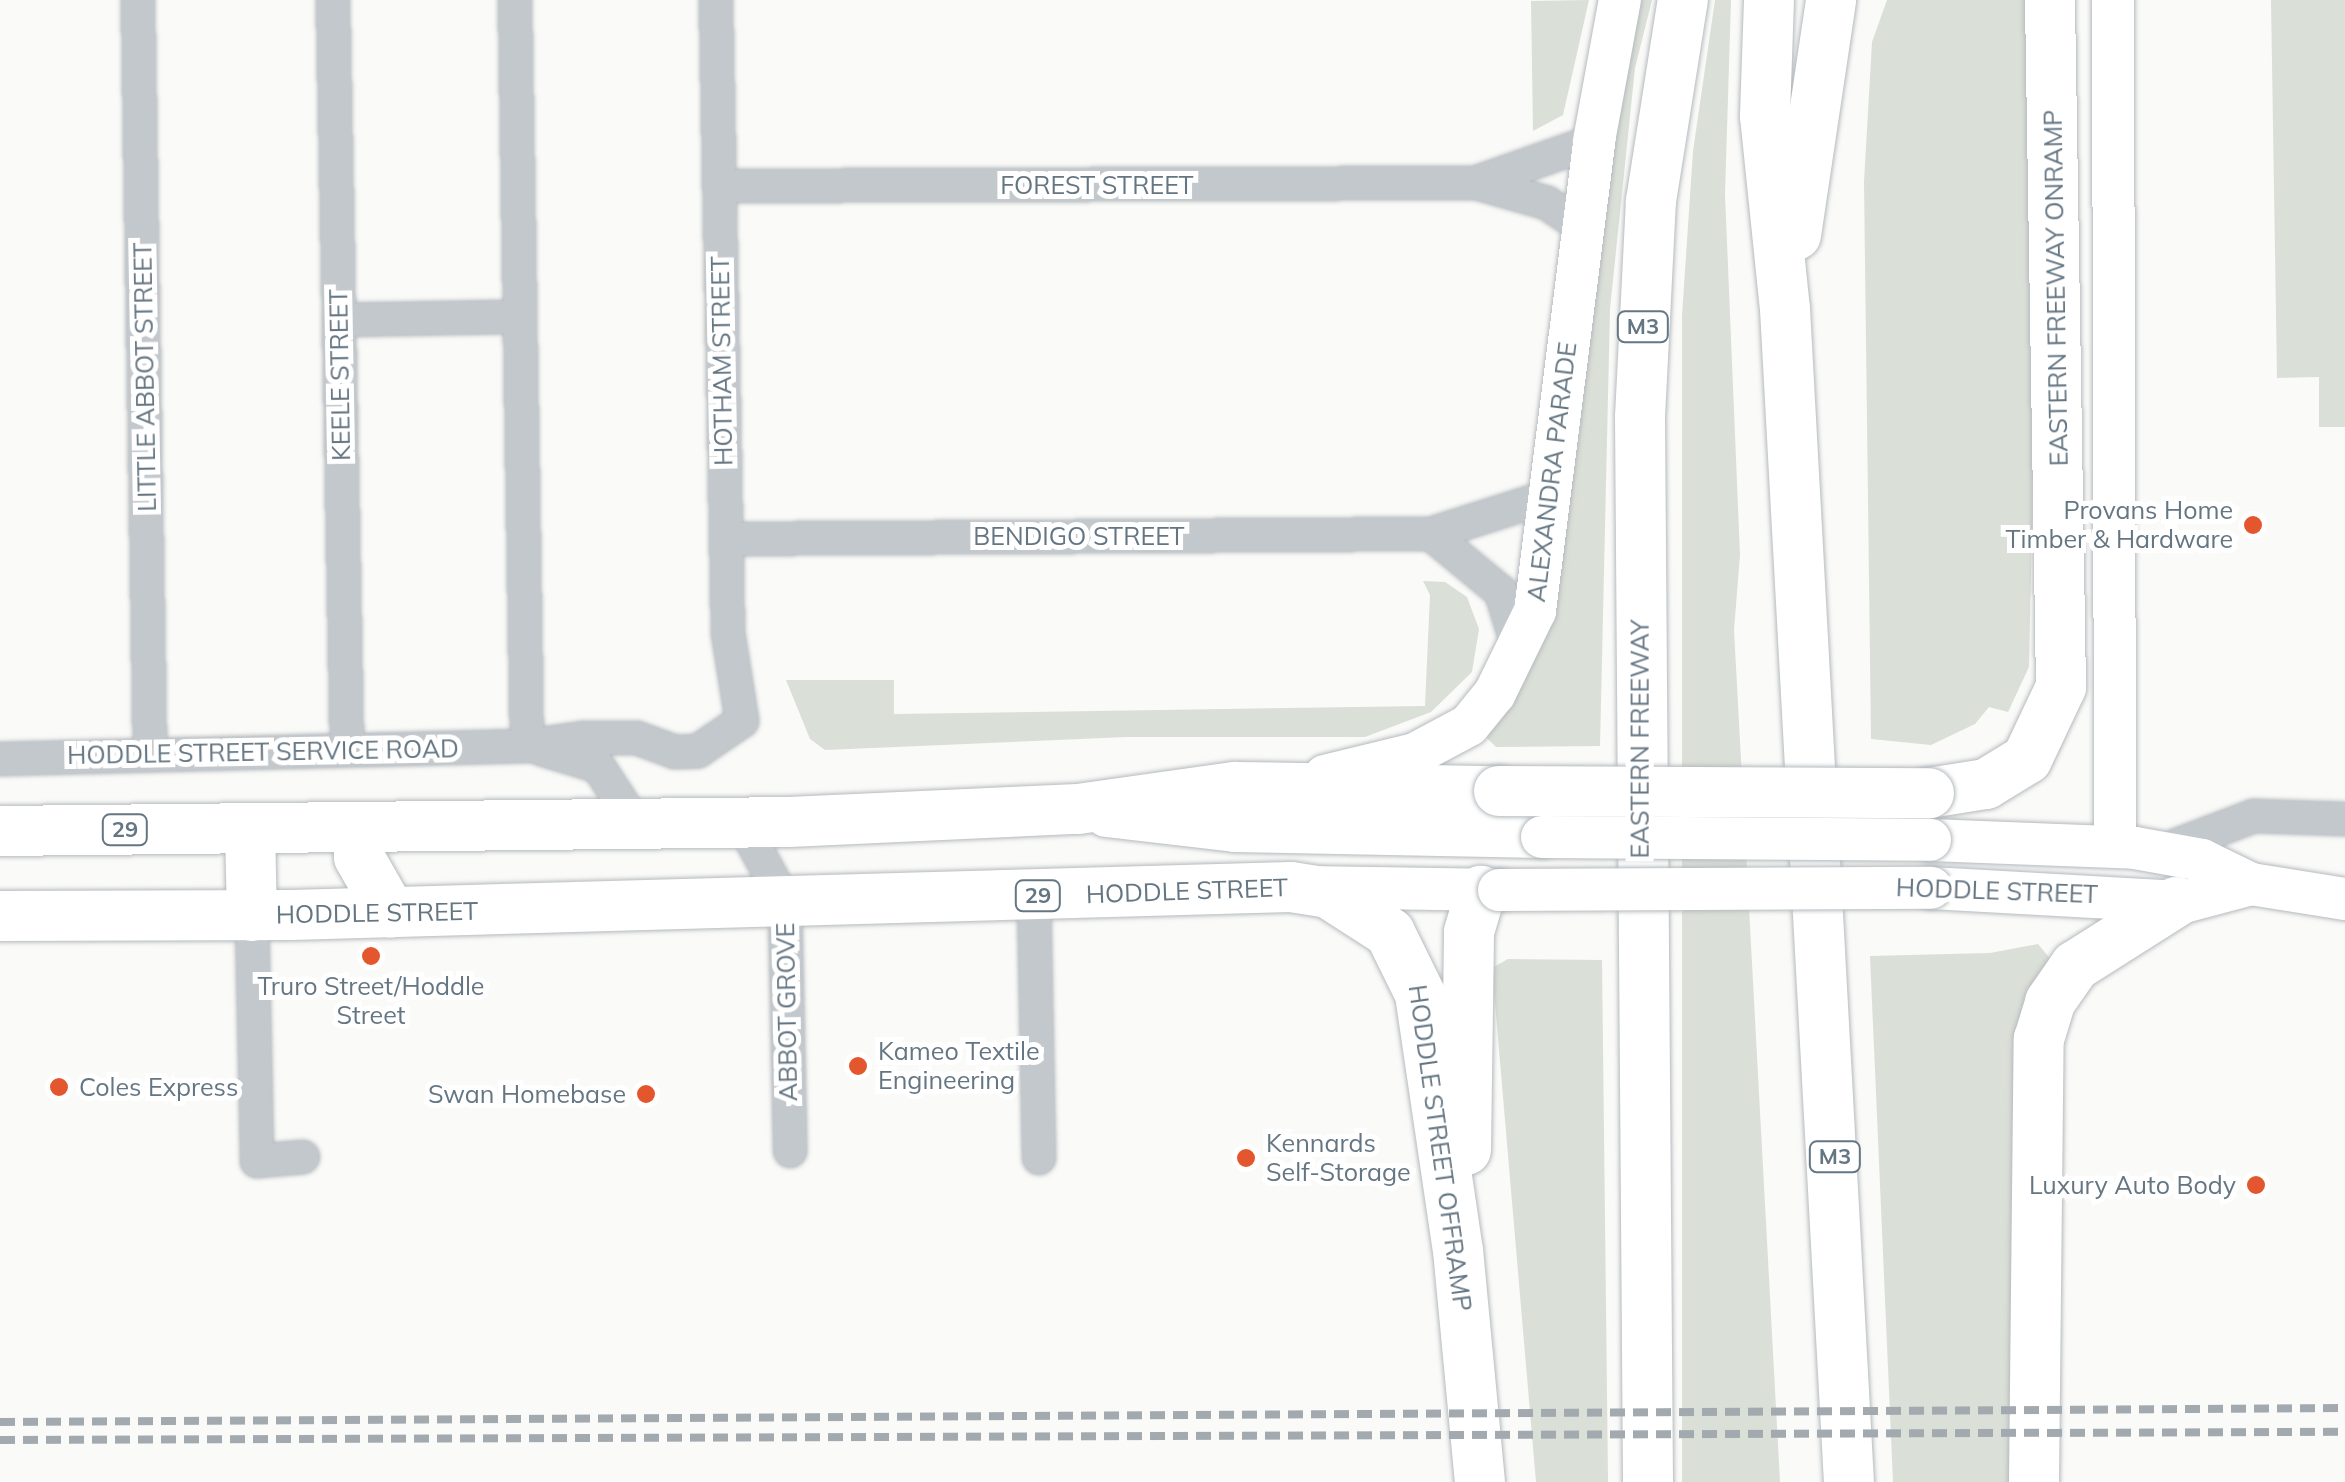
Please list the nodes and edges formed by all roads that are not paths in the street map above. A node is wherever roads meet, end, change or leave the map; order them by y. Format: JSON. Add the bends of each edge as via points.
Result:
{"nodes":[{"id":1,"x":138,"y":0,"type":"edge"},
{"id":2,"x":333,"y":0,"type":"edge"},
{"id":3,"x":514,"y":0,"type":"edge"},
{"id":4,"x":716,"y":0,"type":"edge"},
{"id":5,"x":1620,"y":0,"type":"edge"},
{"id":6,"x":1683,"y":0,"type":"edge"},
{"id":7,"x":1769,"y":0,"type":"edge"},
{"id":8,"x":1831,"y":0,"type":"edge"},
{"id":9,"x":2050,"y":0,"type":"edge"},
{"id":10,"x":2113,"y":0,"type":"edge"},
{"id":11,"x":1594,"y":140,"type":"junction"},
{"id":12,"x":1475,"y":183,"type":"junction"},
{"id":13,"x":719,"y":186,"type":"junction"},
{"id":14,"x":1582,"y":227,"type":"junction"},
{"id":15,"x":1785,"y":309,"type":"junction"},
{"id":16,"x":519,"y":317,"type":"junction"},
{"id":17,"x":339,"y":320,"type":"junction"},
{"id":18,"x":1550,"y":496,"type":"junction"},
{"id":19,"x":1431,"y":534,"type":"junction"},
{"id":20,"x":726,"y":539,"type":"junction"},
{"id":21,"x":1519,"y":650,"type":"junction"},
{"id":22,"x":742,"y":721,"type":"joint"},
{"id":23,"x":526,"y":746,"type":"junction"},
{"id":24,"x":347,"y":750,"type":"junction"},
{"id":25,"x":2034,"y":750,"type":"joint"},
{"id":26,"x":150,"y":755,"type":"junction"},
{"id":27,"x":0,"y":759,"type":"edge"},
{"id":28,"x":1276,"y":786,"type":"junction"},
{"id":29,"x":1051,"y":811,"type":"junction"},
{"id":30,"x":1930,"y":816,"type":"junction"},
{"id":31,"x":2345,"y":818,"type":"edge"},
{"id":32,"x":635,"y":823,"type":"junction"},
{"id":33,"x":742,"y":823,"type":"junction"},
{"id":34,"x":360,"y":829,"type":"junction"},
{"id":35,"x":250,"y":830,"type":"junction"},
{"id":36,"x":0,"y":831,"type":"edge"},
{"id":37,"x":2115,"y":846,"type":"junction"},
{"id":38,"x":2158,"y":852,"type":"junction"},
{"id":39,"x":1496,"y":854,"type":"junction"},
{"id":40,"x":2251,"y":884,"type":"junction"},
{"id":41,"x":1291,"y":887,"type":"junction"},
{"id":42,"x":2065,"y":891,"type":"junction"},
{"id":43,"x":1034,"y":897,"type":"junction"},
{"id":44,"x":2345,"y":898,"type":"edge"},
{"id":45,"x":785,"y":902,"type":"junction"},
{"id":46,"x":2176,"y":902,"type":"junction"},
{"id":47,"x":391,"y":912,"type":"junction"},
{"id":48,"x":0,"y":916,"type":"edge"},
{"id":49,"x":252,"y":916,"type":"junction"},
{"id":50,"x":790,"y":1151,"type":"dead end"},
{"id":51,"x":303,"y":1157,"type":"dead end"},
{"id":52,"x":1039,"y":1158,"type":"dead end"},
{"id":53,"x":1458,"y":1250,"type":"junction"},
{"id":54,"x":1480,"y":1482,"type":"edge"},
{"id":55,"x":1648,"y":1482,"type":"edge"},
{"id":56,"x":1849,"y":1482,"type":"edge"},
{"id":57,"x":2034,"y":1482,"type":"edge"}],
"edges":[{"from":1,"to":26,"type":"street","name":"LITTLE ABBOT STREET"},
{"from":2,"to":17,"type":"street","name":"KEELE STREET"},
{"from":3,"to":16,"type":"street"},
{"from":4,"to":13,"type":"street","name":"HOTHAM STREET"},
{"from":5,"to":11,"type":"main road","name":"ALEXANDRA PARADE"},
{"from":6,"to":55,"type":"highway","name":"EASTERN FREEWAY","number":"M3","via":[[1651,201],[1640,417]]},
{"from":7,"to":15,"type":"highway","number":"M3","via":[[1765,116]]},
{"from":8,"to":15,"type":"highway"},
{"from":9,"to":25,"type":"highway","name":"EASTERN FREEWAY ONRAMP","via":[[2062,664],[2056,704]]},
{"from":10,"to":37,"type":"main road"},
{"from":11,"to":12,"type":"street","name":"FOREST STREET"},
{"from":11,"to":14,"type":"main road","name":"ALEXANDRA PARADE"},
{"from":12,"to":13,"type":"street","name":"FOREST STREET"},
{"from":12,"to":14,"type":"street","name":"FOREST STREET","via":[[1547,203]]},
{"from":13,"to":20,"type":"street","name":"HOTHAM STREET"},
{"from":14,"to":18,"type":"main road","name":"ALEXANDRA PARADE"},
{"from":15,"to":56,"type":"highway","number":"M3"},
{"from":16,"to":17,"type":"street"},
{"from":16,"to":23,"type":"street"},
{"from":17,"to":24,"type":"street","name":"KEELE STREET"},
{"from":18,"to":19,"type":"street","name":"BENDIGO STREET"},
{"from":18,"to":21,"type":"main road","name":"ALEXANDRA PARADE","via":[[1536,611]]},
{"from":19,"to":20,"type":"street","name":"BENDIGO STREET"},
{"from":19,"to":21,"type":"street","via":[[1501,592]]},
{"from":20,"to":22,"type":"street","name":"HOTHAM STREET","via":[[728,633]]},
{"from":21,"to":28,"type":"main road","name":"ALEXANDRA PARADE","via":[[1479,716],[1448,739],[1394,761]]},
{"from":22,"to":23,"type":"street","name":"HODDLE STREET SERVICE ROAD","via":[[698,750],[669,752],[637,738]]},
{"from":23,"to":24,"type":"street","name":"HODDLE STREET SERVICE ROAD"},
{"from":23,"to":32,"type":"street","name":"HODDLE STREET SERVICE ROAD","via":[[598,766]]},
{"from":24,"to":26,"type":"street","name":"HODDLE STREET SERVICE ROAD"},
{"from":25,"to":30,"type":"highway","name":"HODDLE STREET"},
{"from":26,"to":27,"type":"street","name":"HODDLE STREET SERVICE ROAD"},
{"from":28,"to":29,"type":"highway","name":"HODDLE STREET","number":"29"},
{"from":28,"to":39,"type":"highway","name":"HODDLE STREET"},
{"from":29,"to":33,"type":"highway","name":"HODDLE STREET","number":"29"},
{"from":29,"to":39,"type":"main road","name":"HODDLE STREET","number":"29"},
{"from":30,"to":37,"type":"main road","name":"HODDLE STREET","number":"29"},
{"from":30,"to":39,"type":"highway","name":"HODDLE STREET","bridge":true},
{"from":30,"to":39,"type":"main road","name":"HODDLE STREET","number":"29","bridge":true,"via":[[1542,837]]},
{"from":31,"to":38,"type":"street","name":"HODDLE STREET","via":[[2254,816]]},
{"from":32,"to":33,"type":"highway","name":"HODDLE STREET","number":"29"},
{"from":32,"to":34,"type":"highway","name":"HODDLE STREET","number":"29"},
{"from":33,"to":45,"type":"street","name":"ABBOT GROVE"},
{"from":34,"to":35,"type":"highway","name":"HODDLE STREET","number":"29"},
{"from":34,"to":47,"type":"highway","via":[[360,857]]},
{"from":35,"to":36,"type":"highway","name":"HODDLE STREET","number":"29"},
{"from":35,"to":49,"type":"highway"},
{"from":37,"to":38,"type":"main road","name":"HODDLE STREET","number":"29"},
{"from":37,"to":42,"type":"main road"},
{"from":38,"to":40,"type":"main road","name":"HODDLE STREET","number":"29","via":[[2202,860]]},
{"from":39,"to":41,"type":"main road","name":"HODDLE STREET","number":"29"},
{"from":39,"to":42,"type":"main road","name":"HODDLE STREET","number":"29","bridge":true,"via":[[1931,888]]},
{"from":39,"to":53,"type":"highway","via":[[1470,932],[1472,1059]]},
{"from":40,"to":44,"type":"main road","name":"HODDLE STREET","number":"29"},
{"from":40,"to":46,"type":"main road","name":"HODDLE STREET","number":"29"},
{"from":41,"to":43,"type":"highway","name":"HODDLE STREET","number":"29"},
{"from":41,"to":53,"type":"highway","name":"HODDLE STREET OFFRAMP","via":[[1323,892],[1362,910],[1409,962],[1425,1019]]},
{"from":42,"to":46,"type":"main road","name":"HODDLE STREET","number":"29"},
{"from":43,"to":45,"type":"highway","name":"HODDLE STREET","number":"29"},
{"from":43,"to":52,"type":"street"},
{"from":45,"to":47,"type":"highway","name":"HODDLE STREET","number":"29"},
{"from":45,"to":50,"type":"street","name":"ABBOT GROVE"},
{"from":46,"to":57,"type":"highway","via":[[2075,966],[2050,1002],[2038,1039]]},
{"from":47,"to":49,"type":"highway","name":"HODDLE STREET","number":"29"},
{"from":48,"to":49,"type":"highway","name":"HODDLE STREET","number":"29"},
{"from":49,"to":51,"type":"street","via":[[257,1161]]},
{"from":53,"to":54,"type":"highway","name":"HODDLE STREET OFFRAMP"}]}
